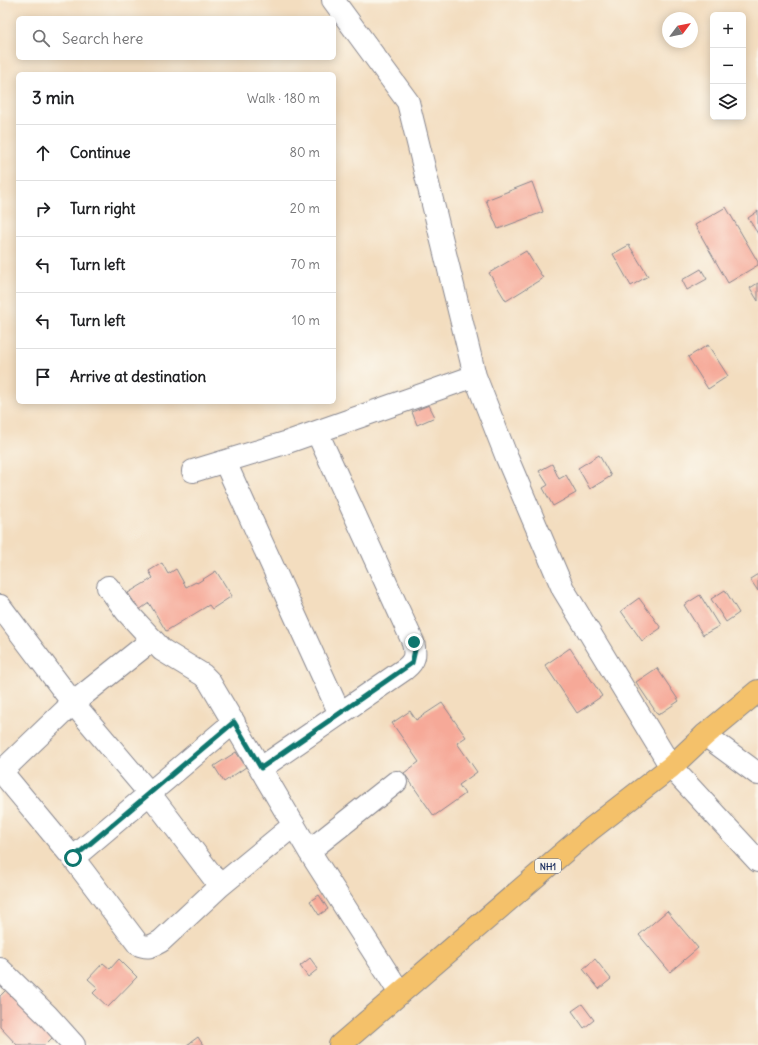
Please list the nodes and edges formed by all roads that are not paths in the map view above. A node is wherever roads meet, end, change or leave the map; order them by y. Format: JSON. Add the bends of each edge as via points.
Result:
{"nodes":[{"id":1,"x":333,"y":0,"type":"edge"},
{"id":2,"x":475,"y":376,"type":"junction"},
{"id":3,"x":317,"y":432,"type":"junction"},
{"id":4,"x":225,"y":462,"type":"junction"},
{"id":5,"x":193,"y":471,"type":"dead end"},
{"id":6,"x":108,"y":587,"type":"dead end"},
{"id":7,"x":0,"y":606,"type":"edge"},
{"id":8,"x":152,"y":640,"type":"junction"},
{"id":9,"x":758,"y":691,"type":"edge"},
{"id":10,"x":73,"y":703,"type":"junction"},
{"id":11,"x":340,"y":714,"type":"junction"},
{"id":12,"x":234,"y":722,"type":"junction"},
{"id":13,"x":705,"y":736,"type":"junction"},
{"id":14,"x":671,"y":767,"type":"junction"},
{"id":15,"x":261,"y":768,"type":"junction"},
{"id":16,"x":1,"y":771,"type":"edge"},
{"id":17,"x":758,"y":774,"type":"edge"},
{"id":18,"x":396,"y":782,"type":"dead end"},
{"id":19,"x":150,"y":794,"type":"junction"},
{"id":20,"x":294,"y":826,"type":"junction"},
{"id":21,"x":309,"y":851,"type":"junction"},
{"id":22,"x":73,"y":858,"type":"junction"},
{"id":23,"x":758,"y":861,"type":"edge"},
{"id":24,"x":220,"y":886,"type":"junction"},
{"id":25,"x":0,"y":969,"type":"edge"},
{"id":26,"x":400,"y":993,"type":"junction"},
{"id":27,"x":74,"y":1045,"type":"edge"},
{"id":28,"x":340,"y":1045,"type":"edge"}],
"edges":[{"from":1,"to":2,"type":"street","via":[[408,102]]},
{"from":2,"to":3,"type":"street"},
{"from":2,"to":14,"type":"street","via":[[506,458],[563,589]]},
{"from":3,"to":4,"type":"street"},
{"from":3,"to":11,"type":"street","via":[[414,642],[415,650],[412,663]]},
{"from":4,"to":5,"type":"street"},
{"from":4,"to":11,"type":"street"},
{"from":6,"to":8,"type":"street"},
{"from":7,"to":10,"type":"street"},
{"from":8,"to":10,"type":"street"},
{"from":8,"to":12,"type":"street","via":[[162,650],[209,681]]},
{"from":9,"to":13,"type":"highway","number":"NH1"},
{"from":10,"to":16,"type":"street"},
{"from":10,"to":19,"type":"street"},
{"from":11,"to":15,"type":"street"},
{"from":12,"to":15,"type":"street"},
{"from":12,"to":19,"type":"street"},
{"from":13,"to":14,"type":"highway","number":"NH1"},
{"from":13,"to":17,"type":"street"},
{"from":14,"to":23,"type":"street"},
{"from":14,"to":26,"type":"highway","number":"NH1","via":[[585,834]]},
{"from":15,"to":20,"type":"street"},
{"from":16,"to":22,"type":"street"},
{"from":18,"to":21,"type":"street"},
{"from":19,"to":22,"type":"street"},
{"from":19,"to":24,"type":"street"},
{"from":20,"to":21,"type":"street"},
{"from":20,"to":24,"type":"street"},
{"from":21,"to":26,"type":"street"},
{"from":22,"to":24,"type":"street","via":[[138,944],[144,947],[153,946],[161,941]]},
{"from":25,"to":27,"type":"street"},
{"from":26,"to":28,"type":"highway","number":"NH1"}]}
